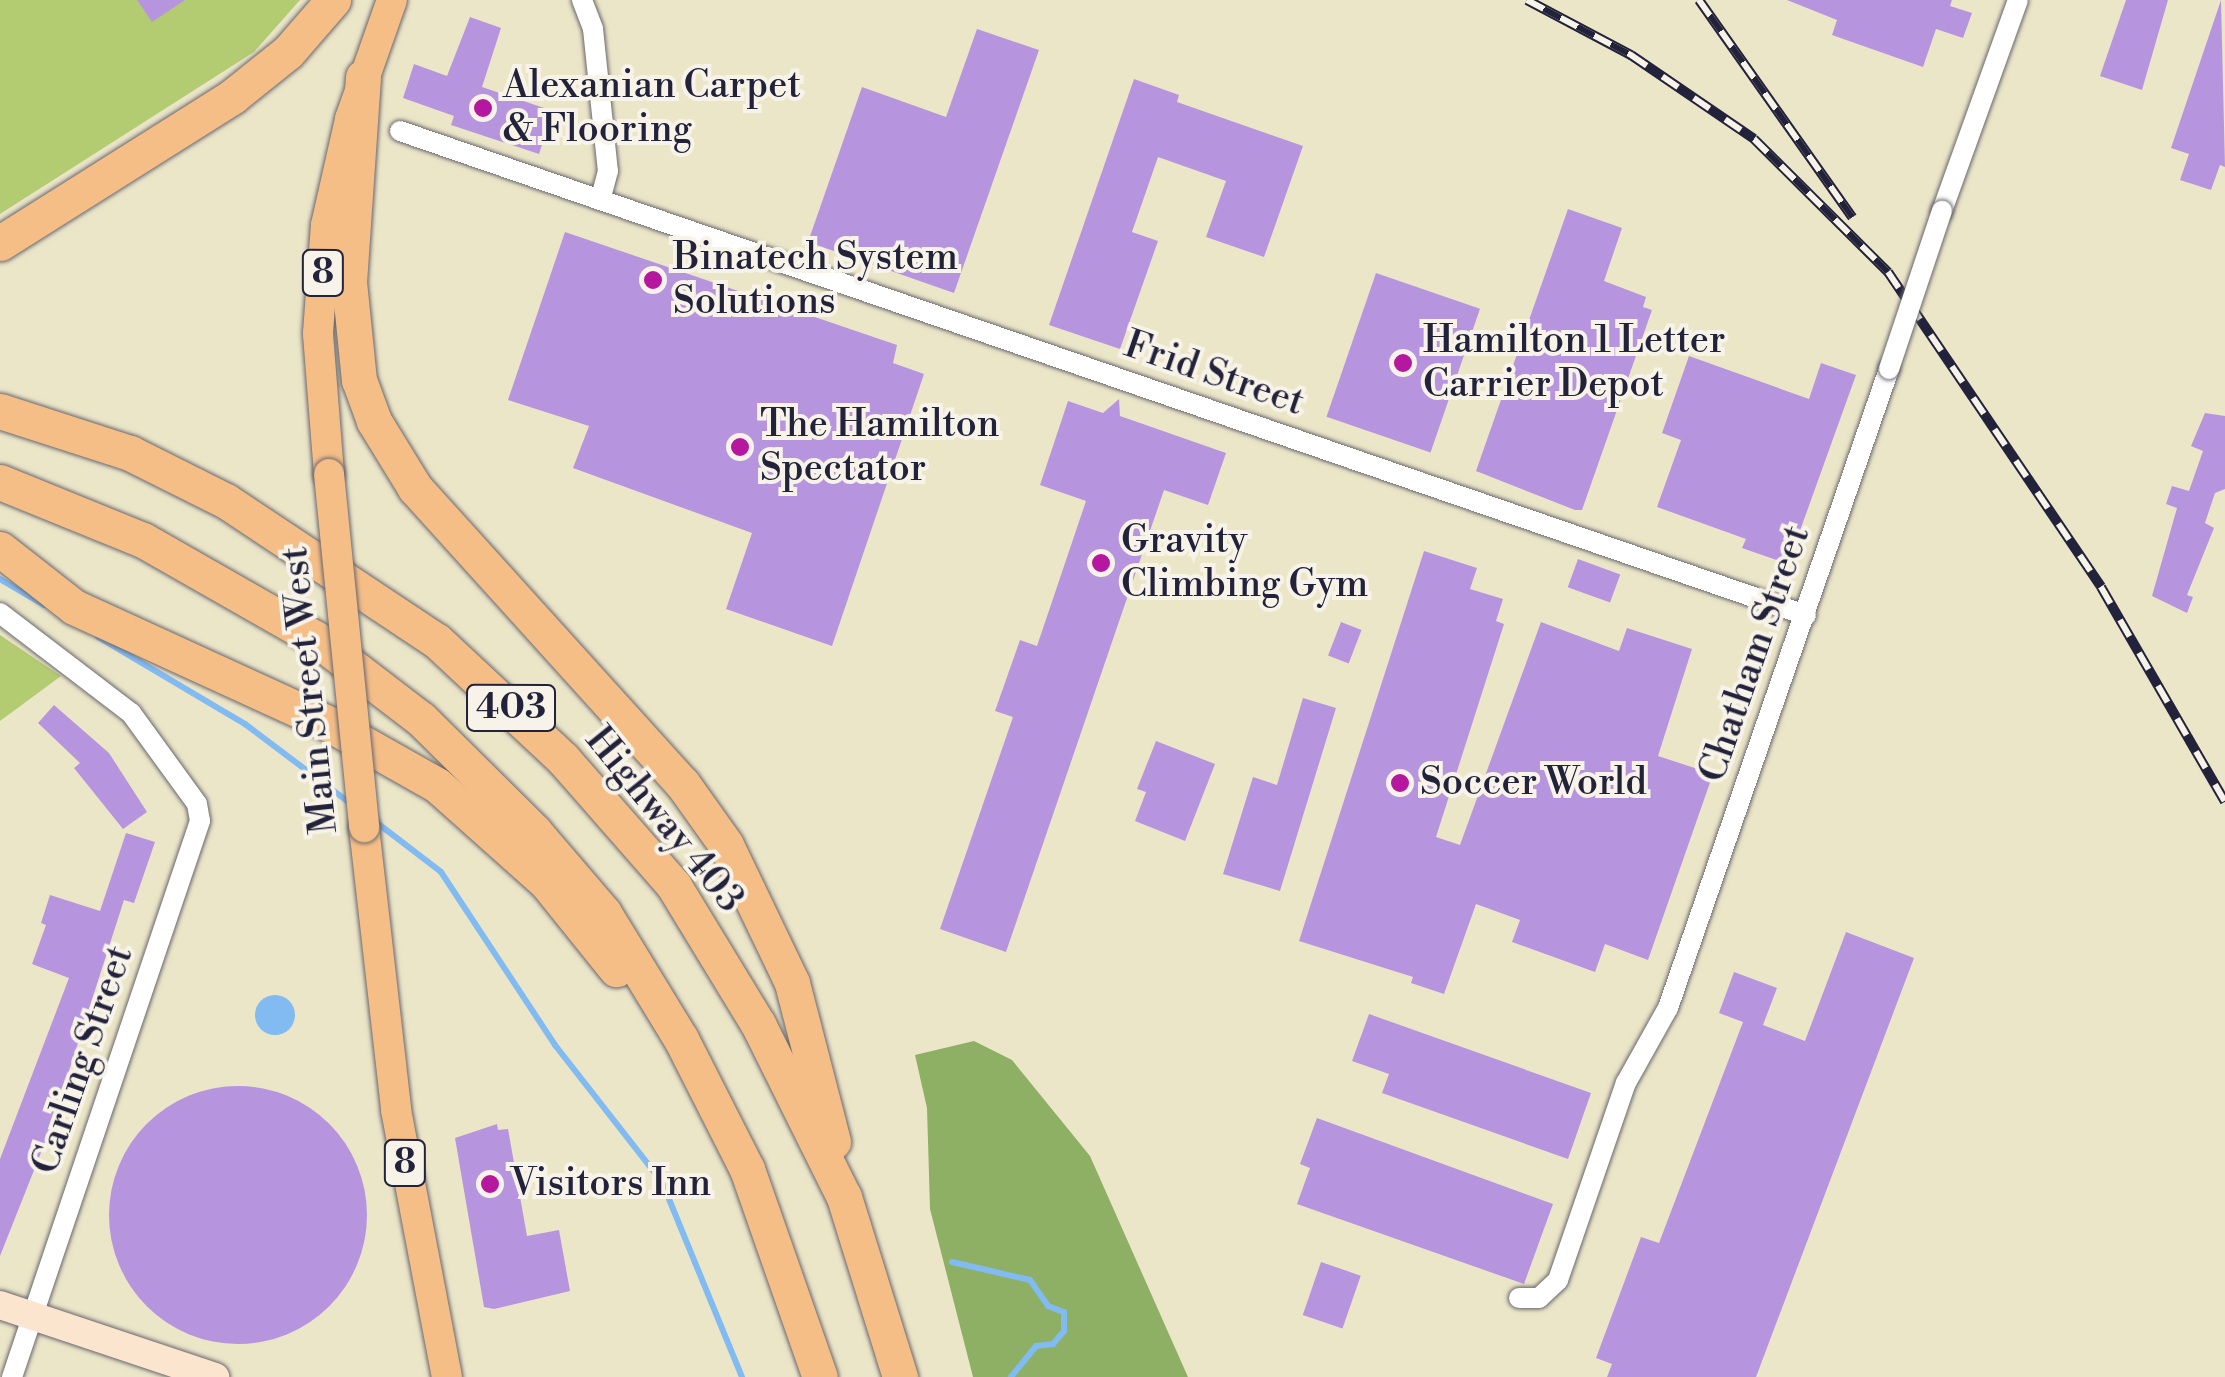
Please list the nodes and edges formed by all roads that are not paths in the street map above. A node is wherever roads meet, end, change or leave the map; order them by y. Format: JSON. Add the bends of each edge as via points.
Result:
{"nodes":[{"id":1,"x":332,"y":0,"type":"edge"},
{"id":2,"x":392,"y":0,"type":"edge"},
{"id":3,"x":582,"y":0,"type":"edge"},
{"id":4,"x":2018,"y":0,"type":"edge"},
{"id":5,"x":364,"y":77,"type":"junction"},
{"id":6,"x":400,"y":131,"type":"dead end"},
{"id":7,"x":600,"y":200,"type":"junction"},
{"id":8,"x":0,"y":243,"type":"edge"},
{"id":9,"x":0,"y":411,"type":"edge"},
{"id":10,"x":0,"y":482,"type":"edge"},
{"id":11,"x":0,"y":549,"type":"edge"},
{"id":12,"x":0,"y":613,"type":"edge"},
{"id":13,"x":1806,"y":615,"type":"junction"},
{"id":14,"x":681,"y":1039,"type":"junction"},
{"id":15,"x":844,"y":1197,"type":"junction"},
{"id":16,"x":1519,"y":1298,"type":"dead end"},
{"id":17,"x":0,"y":1305,"type":"edge"},
{"id":18,"x":33,"y":1316,"type":"junction"},
{"id":19,"x":12,"y":1377,"type":"edge"},
{"id":20,"x":215,"y":1377,"type":"edge"},
{"id":21,"x":448,"y":1377,"type":"edge"},
{"id":22,"x":820,"y":1377,"type":"edge"},
{"id":23,"x":900,"y":1377,"type":"edge"}],
"edges":[{"from":1,"to":8,"type":"highway","via":[[288,52],[233,96]]},
{"from":2,"to":5,"type":"main road","name":"Main Street West","number":"8"},
{"from":3,"to":7,"type":"street","via":[[594,29],[608,171]]},
{"from":4,"to":13,"type":"street","name":"Chatham Street","bridge":true},
{"from":5,"to":15,"type":"highway","via":[[349,282],[359,380],[374,421],[415,488],[682,783],[726,845],[792,983]]},
{"from":5,"to":21,"type":"main road","name":"Main Street West","number":"8","bridge":true,"via":[[326,225],[318,333],[396,1110]]},
{"from":6,"to":7,"type":"street","name":"Frid Street"},
{"from":7,"to":13,"type":"street","name":"Frid Street"},
{"from":9,"to":15,"type":"highway","name":"Highway 403","number":"403","via":[[130,454],[226,501],[384,602],[500,697],[674,886],[758,1024]]},
{"from":10,"to":14,"type":"highway","number":"403","via":[[207,572],[315,638],[421,719],[534,831],[604,913]]},
{"from":11,"to":14,"type":"highway","via":[[43,586],[106,623],[329,724],[437,784],[546,882]]},
{"from":12,"to":18,"type":"street","name":"Carling Street","via":[[131,713],[198,804],[200,821]]},
{"from":13,"to":16,"type":"street","name":"Chatham Street","via":[[1671,1000],[1626,1083],[1558,1280],[1539,1298]]},
{"from":14,"to":22,"type":"highway","number":"403","via":[[747,1169]]},
{"from":15,"to":23,"type":"highway","name":"Highway 403","number":"403"},
{"from":17,"to":18,"type":"street"},
{"from":18,"to":19,"type":"street","name":"Carling Street"},
{"from":18,"to":20,"type":"street"}]}
